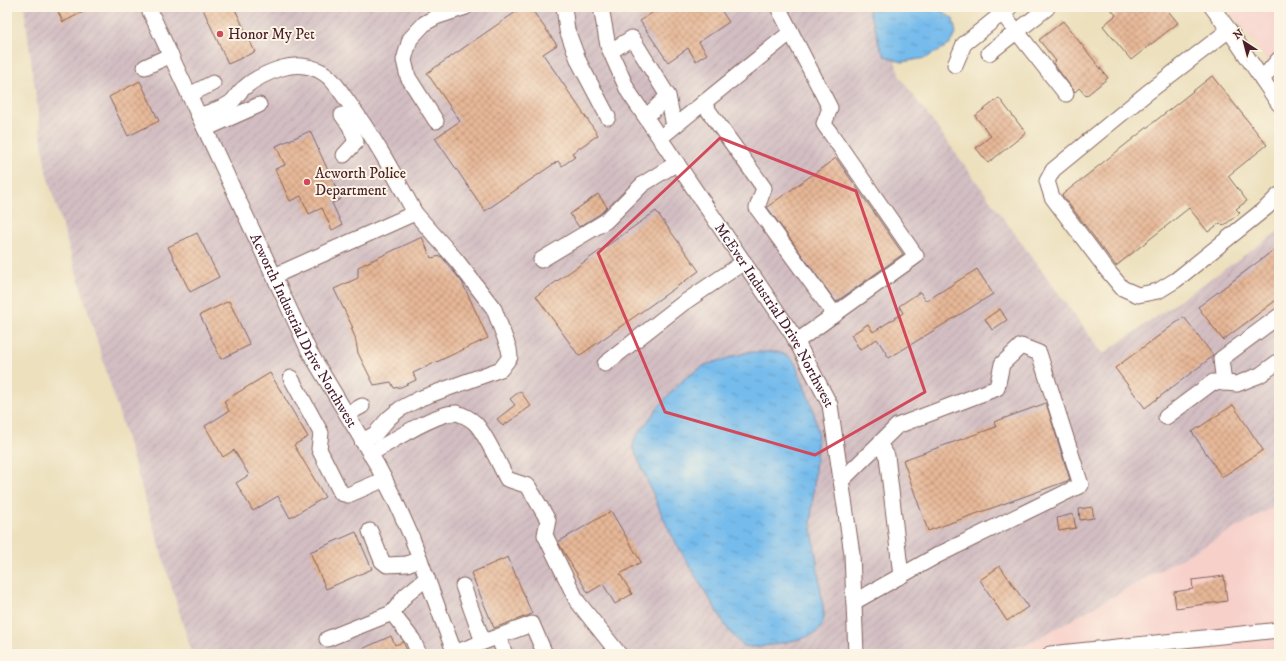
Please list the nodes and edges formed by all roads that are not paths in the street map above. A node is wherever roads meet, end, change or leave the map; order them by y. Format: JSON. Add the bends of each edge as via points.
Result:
{"nodes":[{"id":1,"x":148,"y":7,"type":"edge"},
{"id":2,"x":466,"y":7,"type":"edge"},
{"id":3,"x":564,"y":7,"type":"edge"},
{"id":4,"x":601,"y":7,"type":"edge"},
{"id":5,"x":778,"y":7,"type":"edge"},
{"id":6,"x":1212,"y":7,"type":"edge"},
{"id":7,"x":1047,"y":8,"type":"edge"},
{"id":8,"x":1006,"y":10,"type":"edge"},
{"id":9,"x":1229,"y":30,"type":"junction"},
{"id":10,"x":1017,"y":31,"type":"junction"},
{"id":11,"x":791,"y":32,"type":"junction"},
{"id":12,"x":611,"y":51,"type":"junction"},
{"id":13,"x":989,"y":53,"type":"dead end"},
{"id":14,"x":170,"y":55,"type":"junction"},
{"id":15,"x":1279,"y":59,"type":"edge"},
{"id":16,"x":955,"y":65,"type":"dead end"},
{"id":17,"x":145,"y":67,"type":"dead end"},
{"id":18,"x":1262,"y":79,"type":"junction"},
{"id":19,"x":213,"y":83,"type":"dead end"},
{"id":20,"x":1066,"y":94,"type":"dead end"},
{"id":21,"x":189,"y":95,"type":"junction"},
{"id":22,"x":668,"y":96,"type":"junction"},
{"id":23,"x":703,"y":103,"type":"junction"},
{"id":24,"x":1279,"y":104,"type":"edge"},
{"id":25,"x":258,"y":105,"type":"dead end"},
{"id":26,"x":342,"y":115,"type":"dead end"},
{"id":27,"x":608,"y":117,"type":"dead end"},
{"id":28,"x":646,"y":117,"type":"junction"},
{"id":29,"x":436,"y":121,"type":"dead end"},
{"id":30,"x":202,"y":122,"type":"junction"},
{"id":31,"x":674,"y":126,"type":"junction"},
{"id":32,"x":373,"y":137,"type":"junction"},
{"id":33,"x":660,"y":138,"type":"junction"},
{"id":34,"x":356,"y":142,"type":"junction"},
{"id":35,"x":344,"y":155,"type":"dead end"},
{"id":36,"x":677,"y":163,"type":"junction"},
{"id":37,"x":1279,"y":195,"type":"edge"},
{"id":38,"x":415,"y":213,"type":"junction"},
{"id":39,"x":541,"y":260,"type":"dead end"},
{"id":40,"x":744,"y":262,"type":"junction"},
{"id":41,"x":274,"y":276,"type":"junction"},
{"id":42,"x":835,"y":315,"type":"junction"},
{"id":43,"x":1279,"y":316,"type":"edge"},
{"id":44,"x":796,"y":342,"type":"junction"},
{"id":45,"x":1279,"y":361,"type":"edge"},
{"id":46,"x":605,"y":364,"type":"dead end"},
{"id":47,"x":291,"y":378,"type":"dead end"},
{"id":48,"x":1224,"y":383,"type":"junction"},
{"id":49,"x":362,"y":406,"type":"dead end"},
{"id":50,"x":347,"y":414,"type":"junction"},
{"id":51,"x":1166,"y":417,"type":"dead end"},
{"id":52,"x":362,"y":441,"type":"junction"},
{"id":53,"x":879,"y":444,"type":"junction"},
{"id":54,"x":370,"y":454,"type":"junction"},
{"id":55,"x":385,"y":480,"type":"junction"},
{"id":56,"x":841,"y":481,"type":"junction"},
{"id":57,"x":370,"y":532,"type":"dead end"},
{"id":58,"x":420,"y":559,"type":"junction"},
{"id":59,"x":901,"y":576,"type":"junction"},
{"id":60,"x":427,"y":578,"type":"junction"},
{"id":61,"x":463,"y":586,"type":"dead end"},
{"id":62,"x":854,"y":602,"type":"junction"},
{"id":63,"x":392,"y":613,"type":"junction"},
{"id":64,"x":1279,"y":630,"type":"edge"},
{"id":65,"x":498,"y":637,"type":"junction"},
{"id":66,"x":327,"y":639,"type":"dead end"},
{"id":67,"x":483,"y":642,"type":"junction"},
{"id":68,"x":1091,"y":652,"type":"edge"},
{"id":69,"x":419,"y":654,"type":"edge"},
{"id":70,"x":454,"y":654,"type":"edge"},
{"id":71,"x":505,"y":654,"type":"edge"},
{"id":72,"x":545,"y":654,"type":"edge"},
{"id":73,"x":619,"y":654,"type":"edge"},
{"id":74,"x":856,"y":654,"type":"edge"},
{"id":75,"x":1050,"y":654,"type":"edge"}],
"edges":[{"from":1,"to":14,"type":"street","name":"Acworth Industrial Drive Northwest"},
{"from":2,"to":29,"type":"street","via":[[425,23],[410,39],[404,60],[408,77]]},
{"from":3,"to":27,"type":"street","via":[[567,30],[579,62]]},
{"from":4,"to":12,"type":"street","name":"McEver Industrial Drive Northwest"},
{"from":5,"to":11,"type":"street"},
{"from":6,"to":9,"type":"street"},
{"from":7,"to":10,"type":"street"},
{"from":8,"to":10,"type":"street"},
{"from":8,"to":16,"type":"street","via":[[964,44]]},
{"from":9,"to":18,"type":"street"},
{"from":9,"to":37,"type":"street","via":[[1053,170],[1047,181],[1052,196],[1107,270],[1122,288],[1138,295],[1158,291],[1176,280]]},
{"from":10,"to":13,"type":"street"},
{"from":10,"to":20,"type":"street"},
{"from":11,"to":23,"type":"street"},
{"from":11,"to":42,"type":"street","via":[[830,108],[824,124],[916,256]]},
{"from":12,"to":22,"type":"street","via":[[632,38]]},
{"from":12,"to":28,"type":"street","name":"McEver Industrial Drive Northwest","via":[[628,90]]},
{"from":14,"to":17,"type":"street"},
{"from":14,"to":21,"type":"street","name":"Acworth Industrial Drive Northwest"},
{"from":15,"to":18,"type":"street"},
{"from":18,"to":24,"type":"street"},
{"from":19,"to":21,"type":"street"},
{"from":21,"to":30,"type":"street","name":"Acworth Industrial Drive Northwest"},
{"from":22,"to":28,"type":"street"},
{"from":22,"to":31,"type":"street"},
{"from":23,"to":31,"type":"street"},
{"from":23,"to":42,"type":"street","via":[[764,188],[757,208]]},
{"from":25,"to":30,"type":"street"},
{"from":26,"to":34,"type":"street","via":[[350,126]]},
{"from":28,"to":33,"type":"street","name":"McEver Industrial Drive Northwest"},
{"from":30,"to":32,"type":"street","via":[[230,104],[244,88],[265,75],[290,66],[306,66],[320,71],[331,79]]},
{"from":30,"to":41,"type":"street","name":"Acworth Industrial Drive Northwest"},
{"from":31,"to":33,"type":"street"},
{"from":32,"to":34,"type":"street"},
{"from":32,"to":38,"type":"street"},
{"from":33,"to":36,"type":"street","name":"McEver Industrial Drive Northwest"},
{"from":34,"to":35,"type":"street"},
{"from":36,"to":39,"type":"street","via":[[643,184],[606,221]]},
{"from":36,"to":40,"type":"street","name":"McEver Industrial Drive Northwest"},
{"from":38,"to":41,"type":"street"},
{"from":38,"to":52,"type":"street","via":[[494,309],[510,357],[501,369],[421,398],[400,409],[375,434]]},
{"from":40,"to":44,"type":"street","name":"McEver Industrial Drive Northwest"},
{"from":40,"to":46,"type":"street","via":[[682,304]]},
{"from":41,"to":50,"type":"street","name":"Acworth Industrial Drive Northwest","via":[[309,351]]},
{"from":42,"to":44,"type":"street"},
{"from":43,"to":48,"type":"street","via":[[1221,359]]},
{"from":44,"to":56,"type":"street","name":"McEver Industrial Drive Northwest","via":[[830,405]]},
{"from":45,"to":48,"type":"street","via":[[1260,375],[1237,384]]},
{"from":47,"to":55,"type":"street","via":[[321,433],[319,449],[341,493],[348,495]]},
{"from":48,"to":51,"type":"street","via":[[1213,382]]},
{"from":49,"to":50,"type":"street"},
{"from":50,"to":52,"type":"street","name":"Acworth Industrial Drive Northwest"},
{"from":52,"to":54,"type":"street","name":"Acworth Industrial Drive Northwest"},
{"from":53,"to":56,"type":"street"},
{"from":53,"to":59,"type":"street","via":[[887,456]]},
{"from":53,"to":59,"type":"street","via":[[897,426],[997,388],[1002,364],[1021,346],[1039,353],[1081,485],[938,555]]},
{"from":54,"to":55,"type":"street","name":"Acworth Industrial Drive Northwest"},
{"from":54,"to":73,"type":"street","via":[[443,416],[457,413],[475,423],[507,479],[528,486],[548,520],[545,535],[577,601]]},
{"from":55,"to":58,"type":"street","name":"Acworth Industrial Drive Northwest"},
{"from":56,"to":62,"type":"street","name":"McEver Industrial Drive Northwest","via":[[852,554]]},
{"from":57,"to":58,"type":"street","via":[[382,561],[387,565],[407,564]]},
{"from":58,"to":60,"type":"street","name":"Acworth Industrial Drive Northwest"},
{"from":59,"to":62,"type":"street"},
{"from":60,"to":63,"type":"street","via":[[406,595]]},
{"from":60,"to":70,"type":"street","name":"Acworth Industrial Drive Northwest"},
{"from":61,"to":67,"type":"street"},
{"from":62,"to":74,"type":"street","name":"McEver Industrial Drive Northwest"},
{"from":63,"to":66,"type":"street"},
{"from":63,"to":69,"type":"street","via":[[413,640]]},
{"from":64,"to":68,"type":"street"},
{"from":65,"to":67,"type":"street"},
{"from":65,"to":71,"type":"street"},
{"from":65,"to":72,"type":"street","via":[[532,624]]},
{"from":67,"to":70,"type":"street"},
{"from":68,"to":75,"type":"street"}]}
